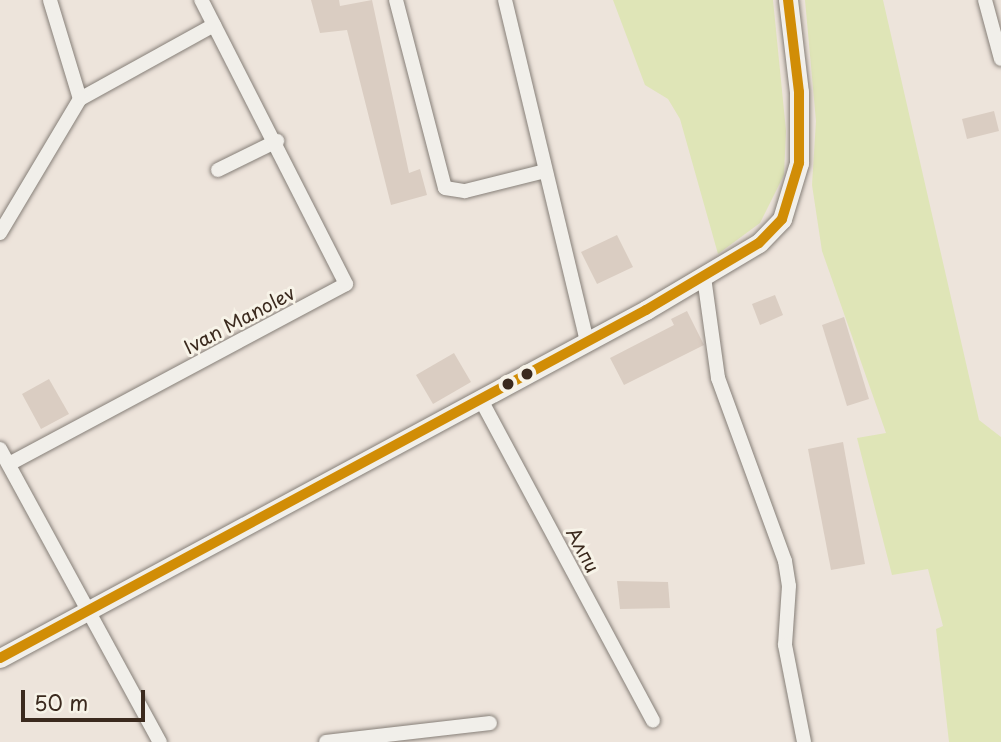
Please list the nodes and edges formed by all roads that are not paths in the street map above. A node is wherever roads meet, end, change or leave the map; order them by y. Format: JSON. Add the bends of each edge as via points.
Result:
{"nodes":[{"id":1,"x":50,"y":0,"type":"edge"},
{"id":2,"x":201,"y":0,"type":"edge"},
{"id":3,"x":396,"y":0,"type":"edge"},
{"id":4,"x":505,"y":0,"type":"edge"},
{"id":5,"x":788,"y":0,"type":"edge"},
{"id":6,"x":985,"y":0,"type":"edge"},
{"id":7,"x":214,"y":25,"type":"junction"},
{"id":8,"x":1000,"y":53,"type":"edge"},
{"id":9,"x":80,"y":99,"type":"junction"},
{"id":10,"x":277,"y":141,"type":"junction"},
{"id":11,"x":218,"y":170,"type":"dead end"},
{"id":12,"x":545,"y":171,"type":"junction"},
{"id":13,"x":0,"y":233,"type":"edge"},
{"id":14,"x":704,"y":277,"type":"junction"},
{"id":15,"x":587,"y":342,"type":"junction"},
{"id":16,"x":480,"y":398,"type":"junction"},
{"id":17,"x":0,"y":449,"type":"edge"},
{"id":18,"x":9,"y":464,"type":"junction"},
{"id":19,"x":87,"y":610,"type":"junction"},
{"id":20,"x":0,"y":658,"type":"edge"},
{"id":21,"x":653,"y":720,"type":"dead end"},
{"id":22,"x":491,"y":723,"type":"dead end"},
{"id":23,"x":160,"y":742,"type":"edge"},
{"id":24,"x":326,"y":742,"type":"edge"},
{"id":25,"x":804,"y":742,"type":"edge"}],
"edges":[{"from":1,"to":9,"type":"street"},
{"from":2,"to":7,"type":"street","name":"Ivan Manolev"},
{"from":3,"to":12,"type":"street","via":[[445,187],[465,191]]},
{"from":4,"to":12,"type":"street"},
{"from":5,"to":14,"type":"street","via":[[800,134],[793,194],[782,219],[765,236]]},
{"from":6,"to":8,"type":"street"},
{"from":7,"to":9,"type":"street"},
{"from":7,"to":10,"type":"street","name":"Ivan Manolev"},
{"from":9,"to":13,"type":"street"},
{"from":10,"to":11,"type":"street"},
{"from":10,"to":18,"type":"street","name":"Ivan Manolev","via":[[346,284]]},
{"from":12,"to":15,"type":"street"},
{"from":14,"to":15,"type":"street"},
{"from":14,"to":25,"type":"street","via":[[718,378],[785,561],[789,586],[785,645]]},
{"from":15,"to":16,"type":"street"},
{"from":16,"to":19,"type":"street"},
{"from":16,"to":21,"type":"street","name":"Алпи"},
{"from":17,"to":18,"type":"street"},
{"from":18,"to":19,"type":"street"},
{"from":19,"to":20,"type":"street"},
{"from":19,"to":23,"type":"street"},
{"from":22,"to":24,"type":"street"}]}
